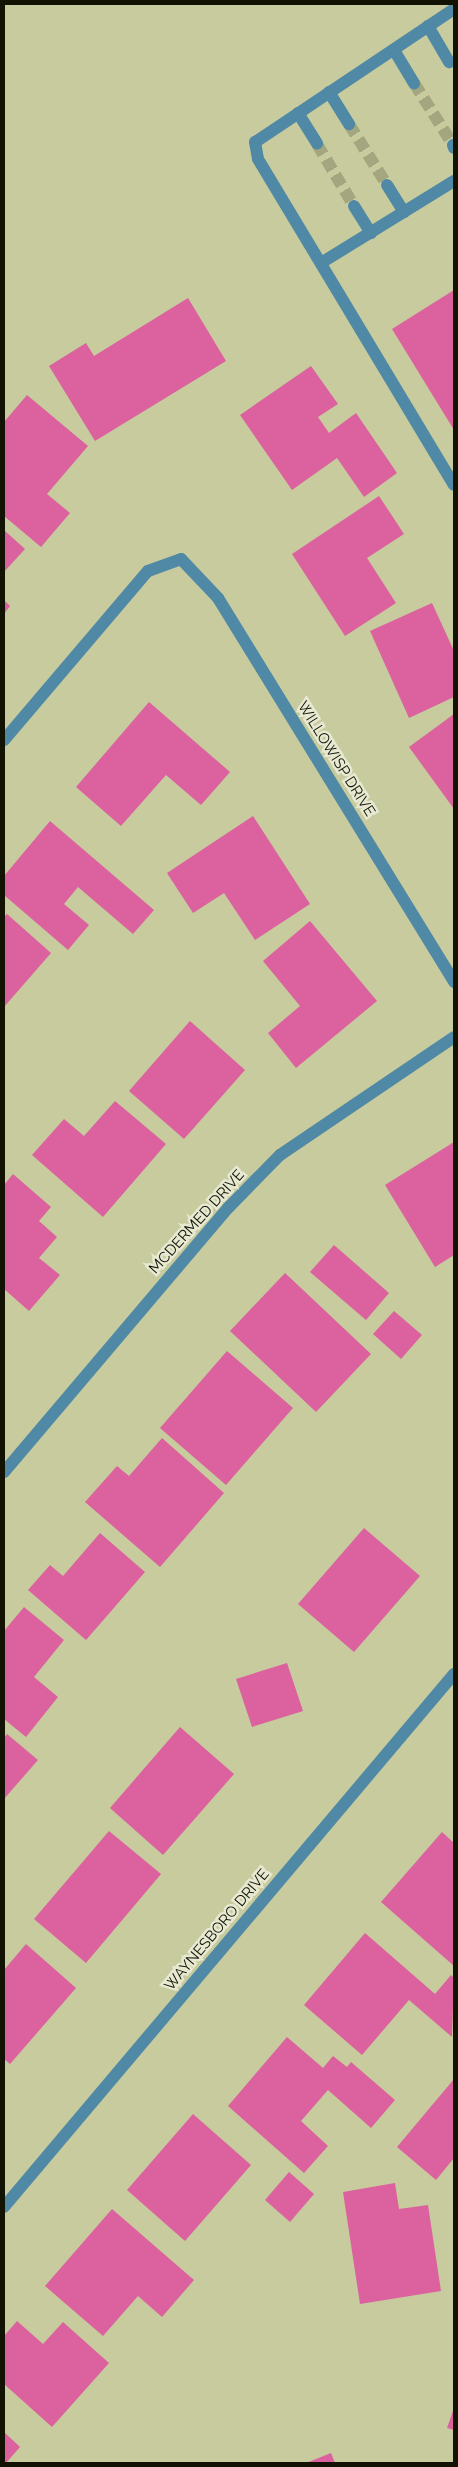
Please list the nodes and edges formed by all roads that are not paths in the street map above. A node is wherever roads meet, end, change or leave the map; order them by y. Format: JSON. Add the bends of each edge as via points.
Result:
{"nodes":[{"id":1,"x":454,"y":9,"type":"edge"},
{"id":2,"x":428,"y":26,"type":"junction"},
{"id":3,"x":394,"y":50,"type":"junction"},
{"id":4,"x":449,"y":62,"type":"dead end"},
{"id":5,"x":414,"y":84,"type":"tunnel mouth"},
{"id":6,"x":329,"y":92,"type":"junction"},
{"id":7,"x":298,"y":113,"type":"junction"},
{"id":8,"x":349,"y":124,"type":"tunnel mouth"},
{"id":9,"x":317,"y":144,"type":"tunnel mouth"},
{"id":10,"x":454,"y":181,"type":"edge"},
{"id":11,"x":387,"y":185,"type":"tunnel mouth"},
{"id":12,"x":354,"y":206,"type":"tunnel mouth"},
{"id":13,"x":404,"y":212,"type":"junction"},
{"id":14,"x":371,"y":233,"type":"junction"},
{"id":15,"x":321,"y":263,"type":"junction"},
{"id":16,"x":454,"y":485,"type":"edge"},
{"id":17,"x":4,"y":740,"type":"edge"},
{"id":18,"x":454,"y":982,"type":"edge"},
{"id":19,"x":454,"y":1037,"type":"edge"},
{"id":20,"x":4,"y":1472,"type":"edge"},
{"id":21,"x":454,"y":1674,"type":"edge"},
{"id":22,"x":4,"y":2207,"type":"edge"}],
"edges":[{"from":1,"to":2,"type":"street"},
{"from":2,"to":3,"type":"street"},
{"from":2,"to":4,"type":"street"},
{"from":3,"to":5,"type":"street"},
{"from":3,"to":6,"type":"street"},
{"from":6,"to":7,"type":"street"},
{"from":6,"to":8,"type":"street"},
{"from":7,"to":9,"type":"street"},
{"from":7,"to":15,"type":"street","via":[[255,142],[258,158]]},
{"from":10,"to":13,"type":"street"},
{"from":11,"to":13,"type":"street"},
{"from":12,"to":14,"type":"street"},
{"from":13,"to":14,"type":"street"},
{"from":14,"to":15,"type":"street"},
{"from":15,"to":16,"type":"street"},
{"from":17,"to":18,"type":"street","name":"WILLOWISP DRIVE","via":[[148,571],[181,559],[218,598]]},
{"from":19,"to":20,"type":"street","name":"MCDERMED DRIVE","via":[[280,1156],[229,1206]]},
{"from":21,"to":22,"type":"street","name":"WAYNESBORO DRIVE"}]}
